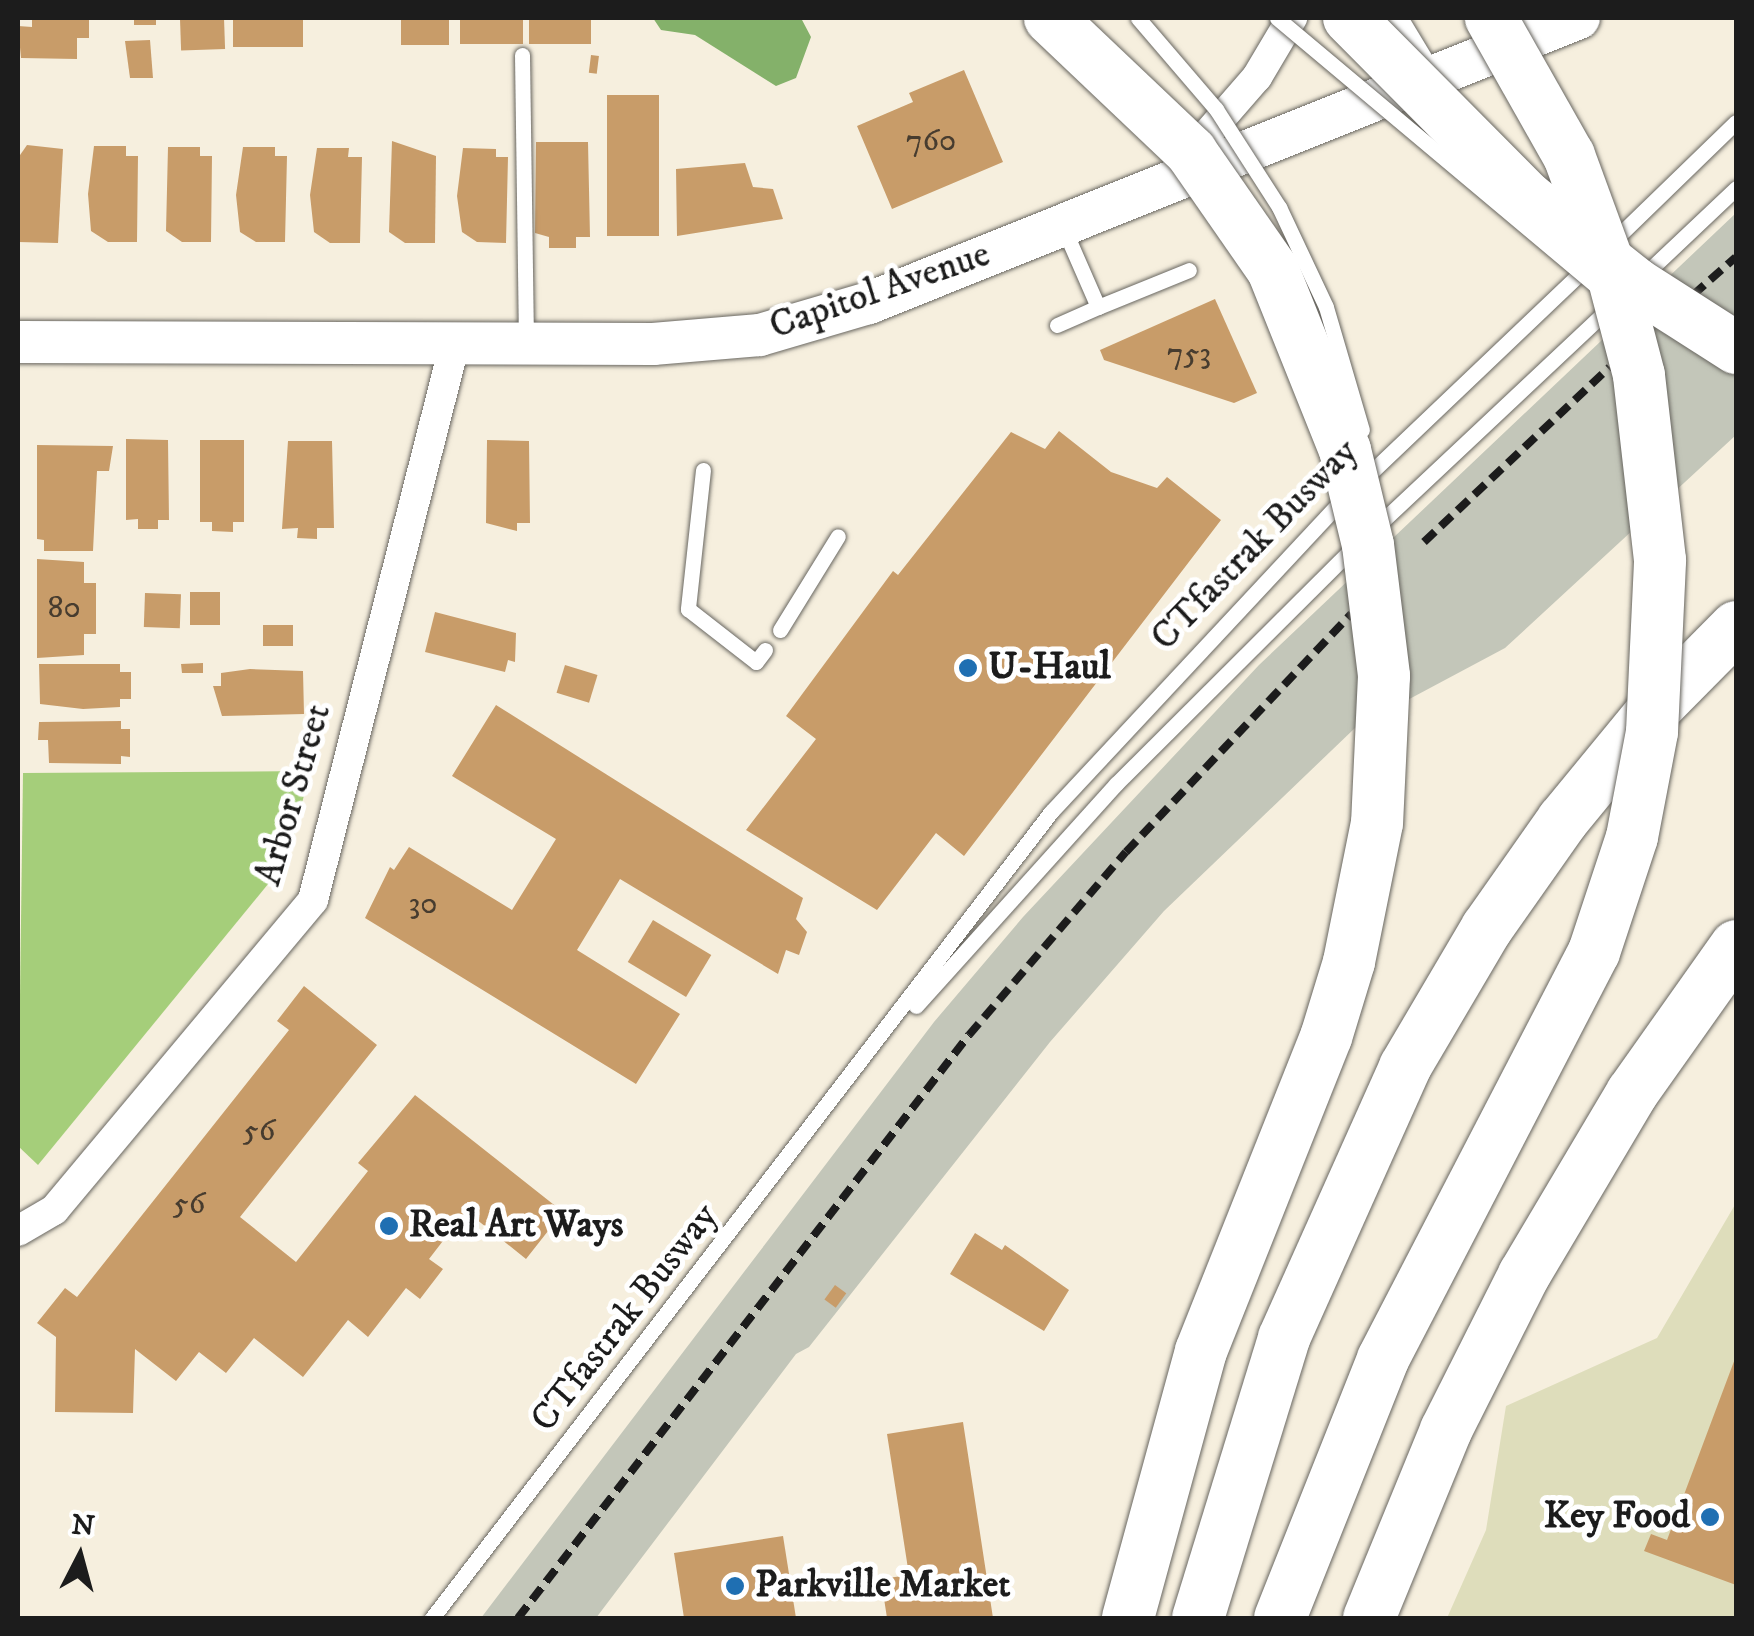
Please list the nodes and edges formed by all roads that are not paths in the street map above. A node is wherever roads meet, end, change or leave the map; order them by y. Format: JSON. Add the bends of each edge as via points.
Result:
{"nodes":[{"id":1,"x":1050,"y":18,"type":"edge"},
{"id":2,"x":1138,"y":18,"type":"edge"},
{"id":3,"x":1277,"y":18,"type":"edge"},
{"id":4,"x":1292,"y":18,"type":"edge"},
{"id":5,"x":1349,"y":18,"type":"edge"},
{"id":6,"x":1392,"y":18,"type":"edge"},
{"id":7,"x":1505,"y":18,"type":"edge"},
{"id":8,"x":1578,"y":18,"type":"edge"},
{"id":9,"x":522,"y":54,"type":"dead end"},
{"id":10,"x":1430,"y":80,"type":"junction"},
{"id":11,"x":1736,"y":122,"type":"edge"},
{"id":12,"x":1736,"y":188,"type":"edge"},
{"id":13,"x":1158,"y":189,"type":"junction"},
{"id":14,"x":1062,"y":226,"type":"junction"},
{"id":15,"x":1189,"y":270,"type":"dead end"},
{"id":16,"x":1098,"y":307,"type":"junction"},
{"id":17,"x":1651,"y":322,"type":"dead end"},
{"id":18,"x":1057,"y":324,"type":"dead end"},
{"id":19,"x":18,"y":342,"type":"edge"},
{"id":20,"x":454,"y":343,"type":"junction"},
{"id":21,"x":526,"y":343,"type":"junction"},
{"id":22,"x":1717,"y":347,"type":"edge"},
{"id":23,"x":1736,"y":365,"type":"edge"},
{"id":24,"x":703,"y":470,"type":"dead end"},
{"id":25,"x":838,"y":536,"type":"dead end"},
{"id":26,"x":1736,"y":626,"type":"edge"},
{"id":27,"x":780,"y":630,"type":"dead end"},
{"id":28,"x":765,"y":650,"type":"dead end"},
{"id":29,"x":1385,"y":692,"type":"junction"},
{"id":30,"x":1736,"y":946,"type":"edge"},
{"id":31,"x":869,"y":1057,"type":"junction"},
{"id":32,"x":18,"y":1231,"type":"edge"},
{"id":33,"x":432,"y":1618,"type":"edge"},
{"id":34,"x":1128,"y":1618,"type":"edge"},
{"id":35,"x":1198,"y":1618,"type":"edge"},
{"id":36,"x":1280,"y":1618,"type":"edge"},
{"id":37,"x":1369,"y":1618,"type":"edge"}],
"edges":[{"from":1,"to":29,"type":"highway","bridge":true,"via":[[1192,152],[1273,270],[1321,378],[1350,468],[1377,599]]},
{"from":2,"to":29,"type":"lane","bridge":true,"via":[[1242,144],[1326,307],[1354,395],[1376,502]]},
{"from":3,"to":17,"type":"lane","bridge":true,"via":[[1537,242]]},
{"from":4,"to":13,"type":"street","via":[[1257,77]]},
{"from":5,"to":22,"type":"highway","bridge":true,"via":[[1542,210]]},
{"from":6,"to":10,"type":"street"},
{"from":7,"to":36,"type":"highway","bridge":true,"via":[[1569,156],[1621,301],[1652,450],[1660,640],[1645,774],[1619,882],[1582,978],[1383,1359]]},
{"from":8,"to":10,"type":"main road","name":"Capitol Avenue"},
{"from":9,"to":21,"type":"lane"},
{"from":10,"to":13,"type":"main road","name":"Capitol Avenue"},
{"from":11,"to":31,"type":"lane","name":"CTfastrak Busway","via":[[1372,470],[1168,680],[988,890]]},
{"from":12,"to":31,"type":"lane","name":"CTfastrak Busway","via":[[1266,631]]},
{"from":13,"to":14,"type":"main road","name":"Capitol Avenue"},
{"from":14,"to":16,"type":"lane"},
{"from":14,"to":21,"type":"main road","name":"Capitol Avenue","via":[[815,322],[760,336]]},
{"from":15,"to":16,"type":"lane"},
{"from":16,"to":18,"type":"lane"},
{"from":19,"to":20,"type":"main road","name":"Capitol Avenue"},
{"from":20,"to":21,"type":"main road","name":"Capitol Avenue"},
{"from":20,"to":32,"type":"street","name":"Arbor Street","via":[[312,900],[54,1210]]},
{"from":22,"to":23,"type":"lane"},
{"from":24,"to":28,"type":"lane","via":[[688,610],[756,662]]},
{"from":25,"to":27,"type":"lane"},
{"from":26,"to":35,"type":"highway","via":[[1620,748],[1501,908],[1422,1035],[1335,1212],[1260,1408]]},
{"from":29,"to":34,"type":"highway","bridge":true,"via":[[1374,846],[1342,986],[1201,1351]]},
{"from":30,"to":37,"type":"highway","via":[[1632,1093],[1539,1247],[1451,1419]]},
{"from":31,"to":33,"type":"lane","name":"CTfastrak Busway"}]}
